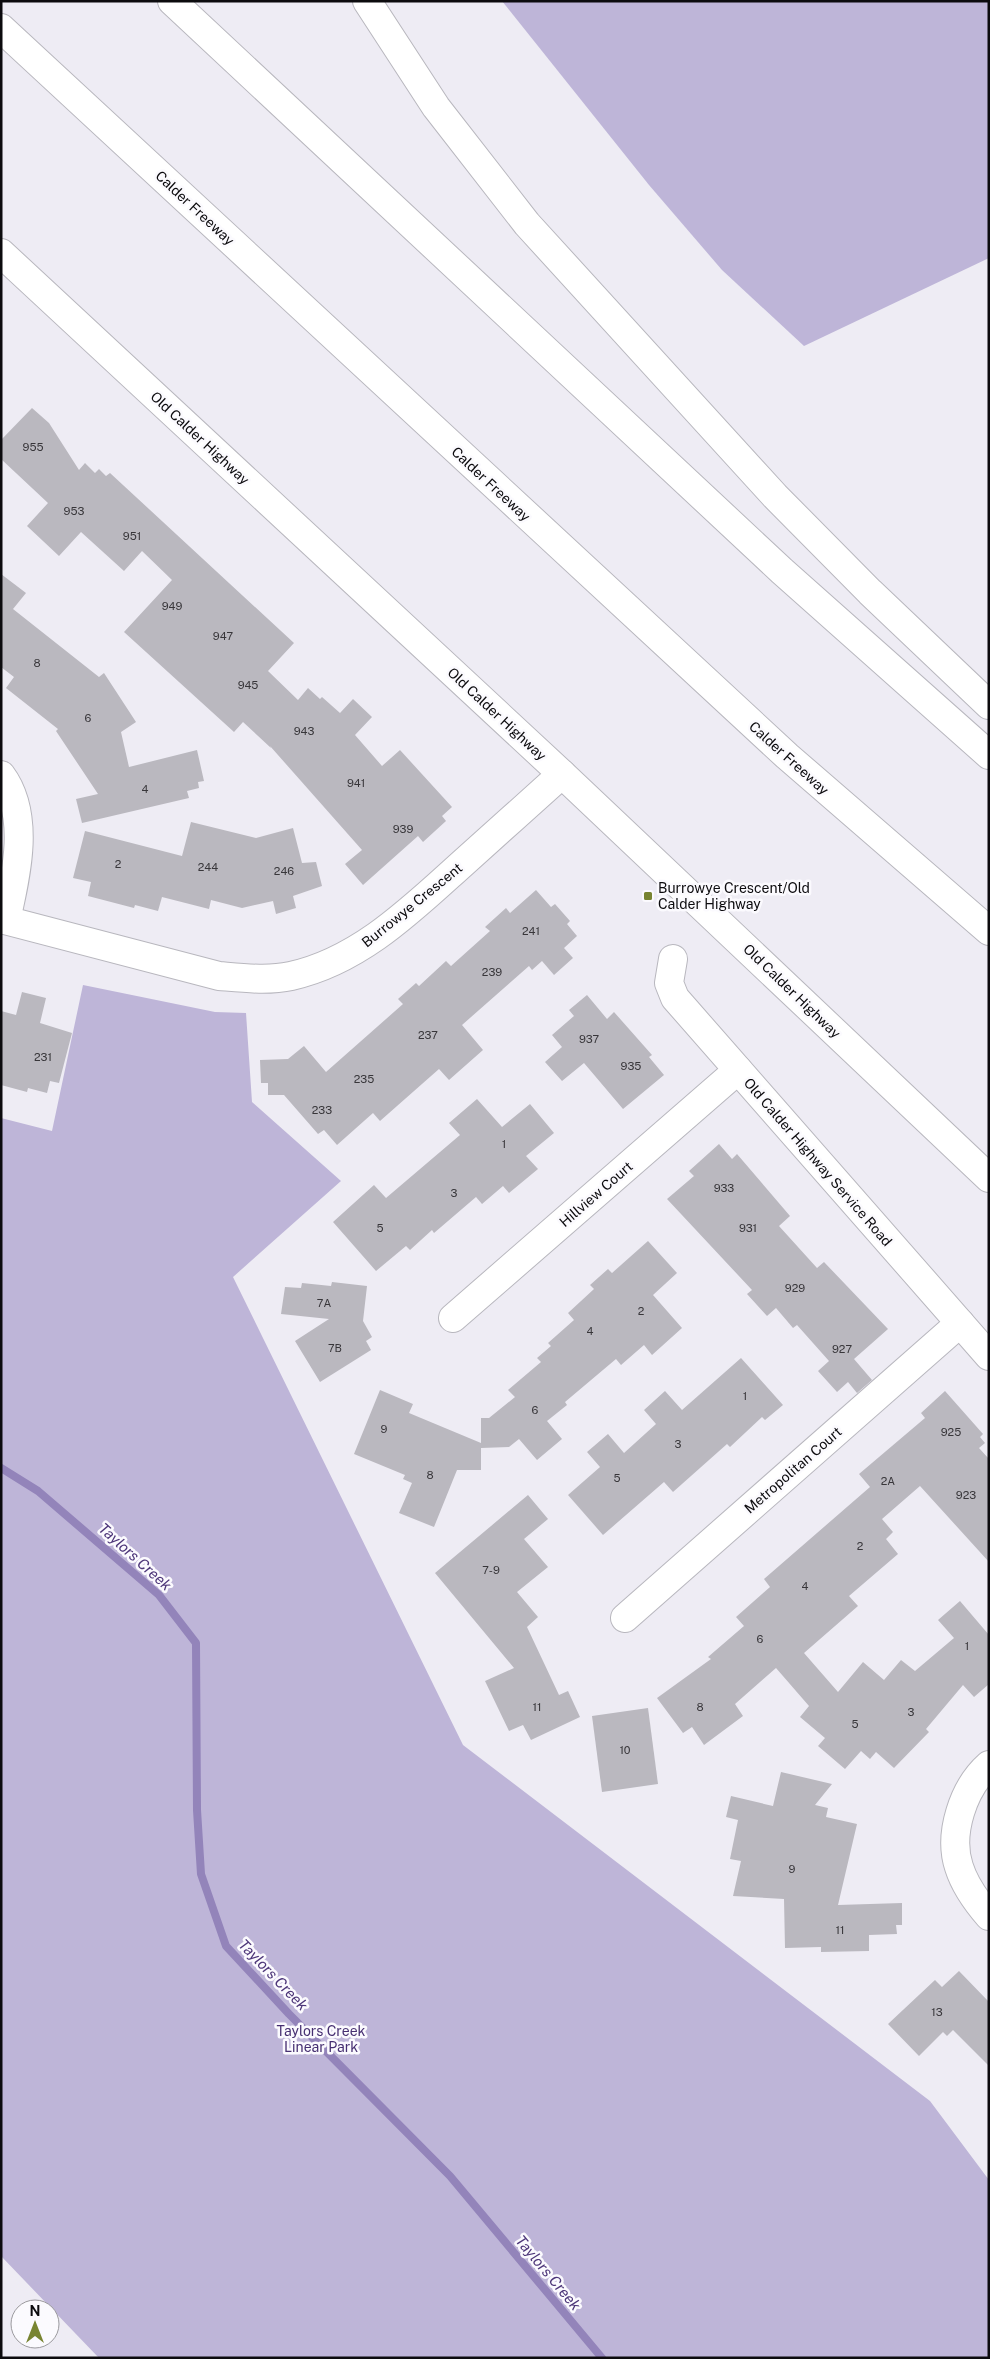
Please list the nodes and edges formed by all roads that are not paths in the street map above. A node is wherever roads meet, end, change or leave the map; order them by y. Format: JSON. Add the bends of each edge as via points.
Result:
{"nodes":[{"id":1,"x":172,"y":1,"type":"edge"},
{"id":2,"x":367,"y":1,"type":"edge"},
{"id":3,"x":1,"y":28,"type":"edge"},
{"id":4,"x":1,"y":253,"type":"edge"},
{"id":5,"x":989,"y":705,"type":"edge"},
{"id":6,"x":989,"y":755,"type":"edge"},
{"id":7,"x":562,"y":774,"type":"junction"},
{"id":8,"x":1,"y":775,"type":"edge"},
{"id":9,"x":3,"y":920,"type":"edge"},
{"id":10,"x":989,"y":931,"type":"edge"},
{"id":11,"x":673,"y":958,"type":"dead end"},
{"id":12,"x":738,"y":1070,"type":"junction"},
{"id":13,"x":989,"y":1178,"type":"edge"},
{"id":14,"x":453,"y":1318,"type":"dead end"},
{"id":15,"x":960,"y":1323,"type":"junction"},
{"id":16,"x":989,"y":1356,"type":"edge"},
{"id":17,"x":625,"y":1618,"type":"dead end"},
{"id":18,"x":989,"y":1765,"type":"edge"},
{"id":19,"x":989,"y":1916,"type":"edge"}],
"edges":[{"from":1,"to":6,"type":"main road","via":[[782,571]]},
{"from":2,"to":5,"type":"main road","via":[[436,107],[527,224],[756,476],[870,592]]},
{"from":3,"to":10,"type":"main road","name":"Calder Freeway","via":[[787,756]]},
{"from":4,"to":7,"type":"main road","name":"Old Calder Highway"},
{"from":7,"to":9,"type":"main road","name":"Burrowye Crescent","via":[[374,938],[325,965],[290,976],[219,976]]},
{"from":7,"to":13,"type":"main road","name":"Old Calder Highway"},
{"from":8,"to":9,"type":"main road","via":[[16,807],[18,835],[14,883]]},
{"from":11,"to":12,"type":"main road","name":"Old Calder Highway Service Road","via":[[670,983],[675,998]]},
{"from":12,"to":14,"type":"main road","name":"Hillview Court"},
{"from":12,"to":15,"type":"main road","name":"Old Calder Highway Service Road"},
{"from":15,"to":16,"type":"main road","name":"Old Calder Highway Service Road"},
{"from":15,"to":17,"type":"main road","name":"Metropolitan Court"},
{"from":18,"to":19,"type":"main road","via":[[968,1789],[957,1827],[956,1846],[964,1882]]}]}
